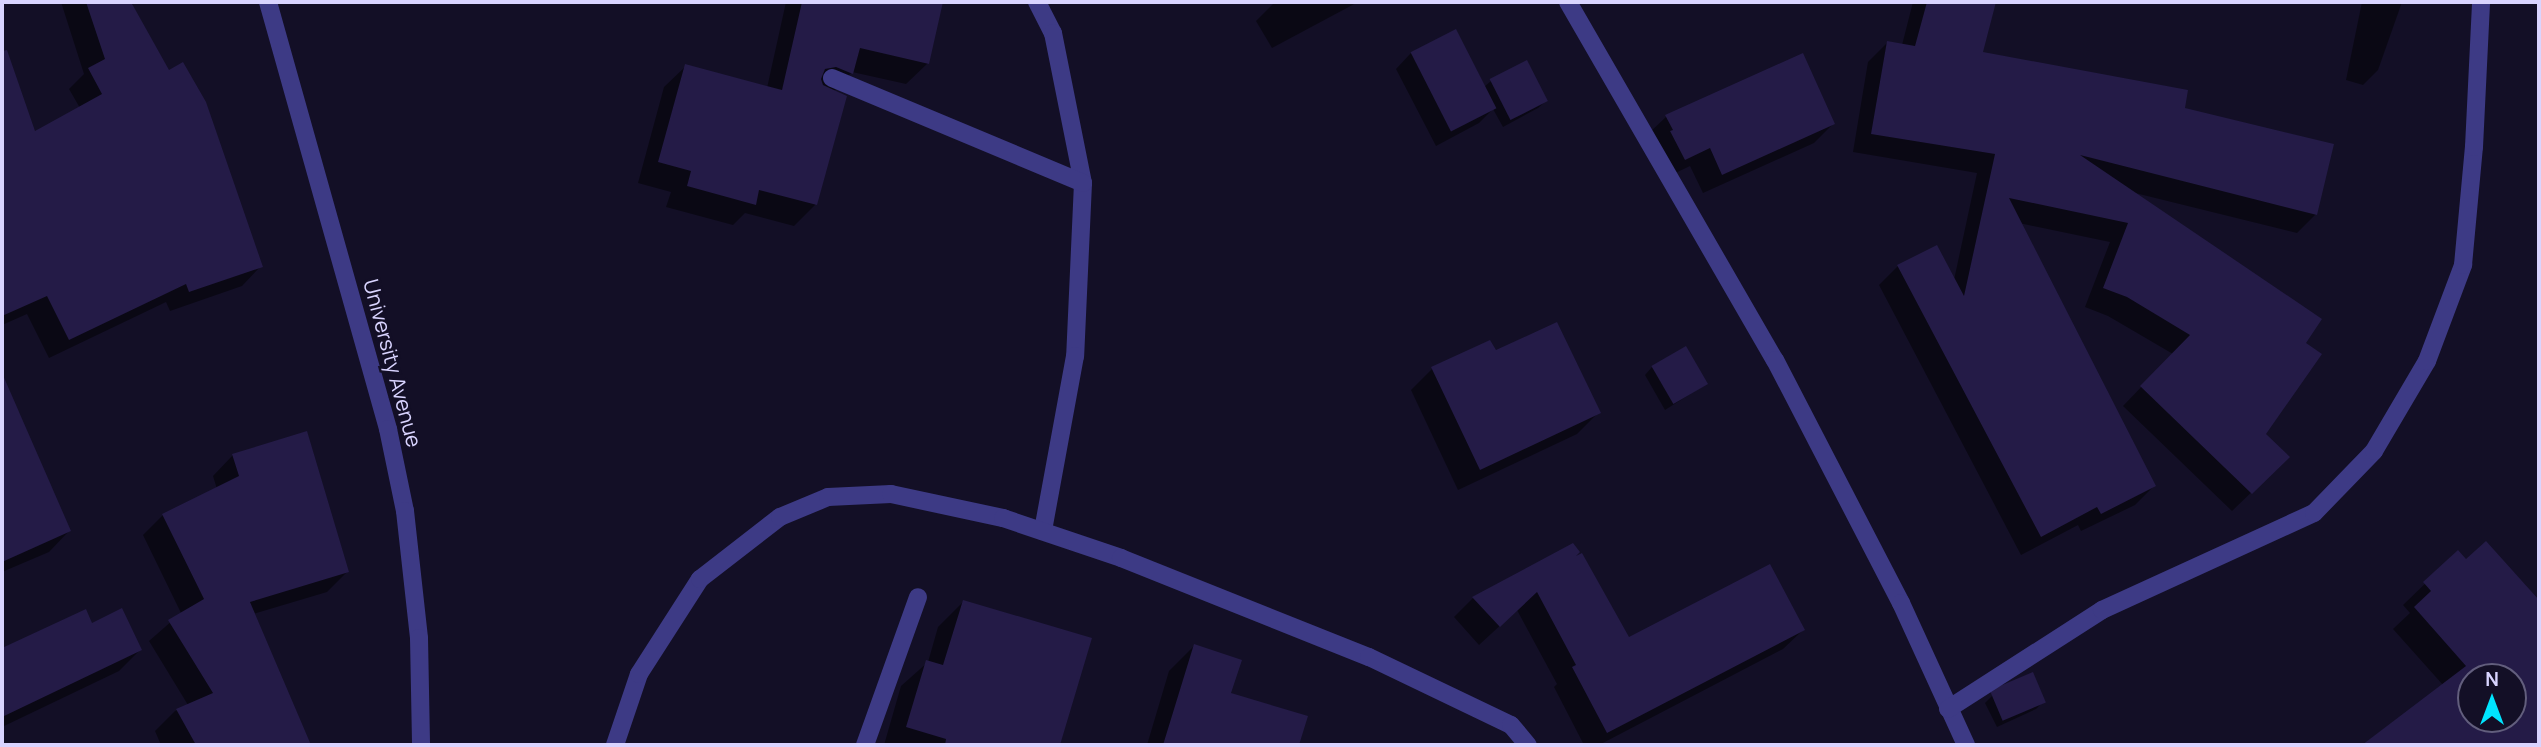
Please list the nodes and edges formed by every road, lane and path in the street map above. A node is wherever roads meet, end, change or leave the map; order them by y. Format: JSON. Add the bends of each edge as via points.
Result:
{"nodes":[{"id":1,"x":268,"y":2,"type":"edge"},
{"id":2,"x":1037,"y":2,"type":"edge"},
{"id":3,"x":1568,"y":2,"type":"edge"},
{"id":4,"x":2481,"y":2,"type":"edge"},
{"id":5,"x":832,"y":78,"type":"dead end"},
{"id":6,"x":1083,"y":183,"type":"junction"},
{"id":7,"x":1042,"y":531,"type":"junction"},
{"id":8,"x":918,"y":597,"type":"dead end"},
{"id":9,"x":1948,"y":709,"type":"junction"},
{"id":10,"x":421,"y":745,"type":"edge"},
{"id":11,"x":615,"y":745,"type":"edge"},
{"id":12,"x":865,"y":745,"type":"edge"},
{"id":13,"x":1528,"y":745,"type":"edge"},
{"id":14,"x":1966,"y":745,"type":"edge"}],
"edges":[{"from":1,"to":10,"type":"street","name":"University Avenue","via":[[341,254],[400,484],[419,638]]},
{"from":2,"to":6,"type":"street","via":[[1052,33]]},
{"from":3,"to":9,"type":"street","via":[[1775,360],[1901,603]]},
{"from":4,"to":9,"type":"street","via":[[2463,265],[2427,361],[2374,451],[2314,513],[2102,610]]},
{"from":5,"to":6,"type":"street"},
{"from":6,"to":7,"type":"street","via":[[1075,356]]},
{"from":7,"to":11,"type":"street","via":[[891,494],[828,497],[780,517],[700,579],[639,674]]},
{"from":7,"to":13,"type":"street","via":[[1369,657],[1511,725]]},
{"from":8,"to":12,"type":"street"},
{"from":9,"to":14,"type":"street"}]}
